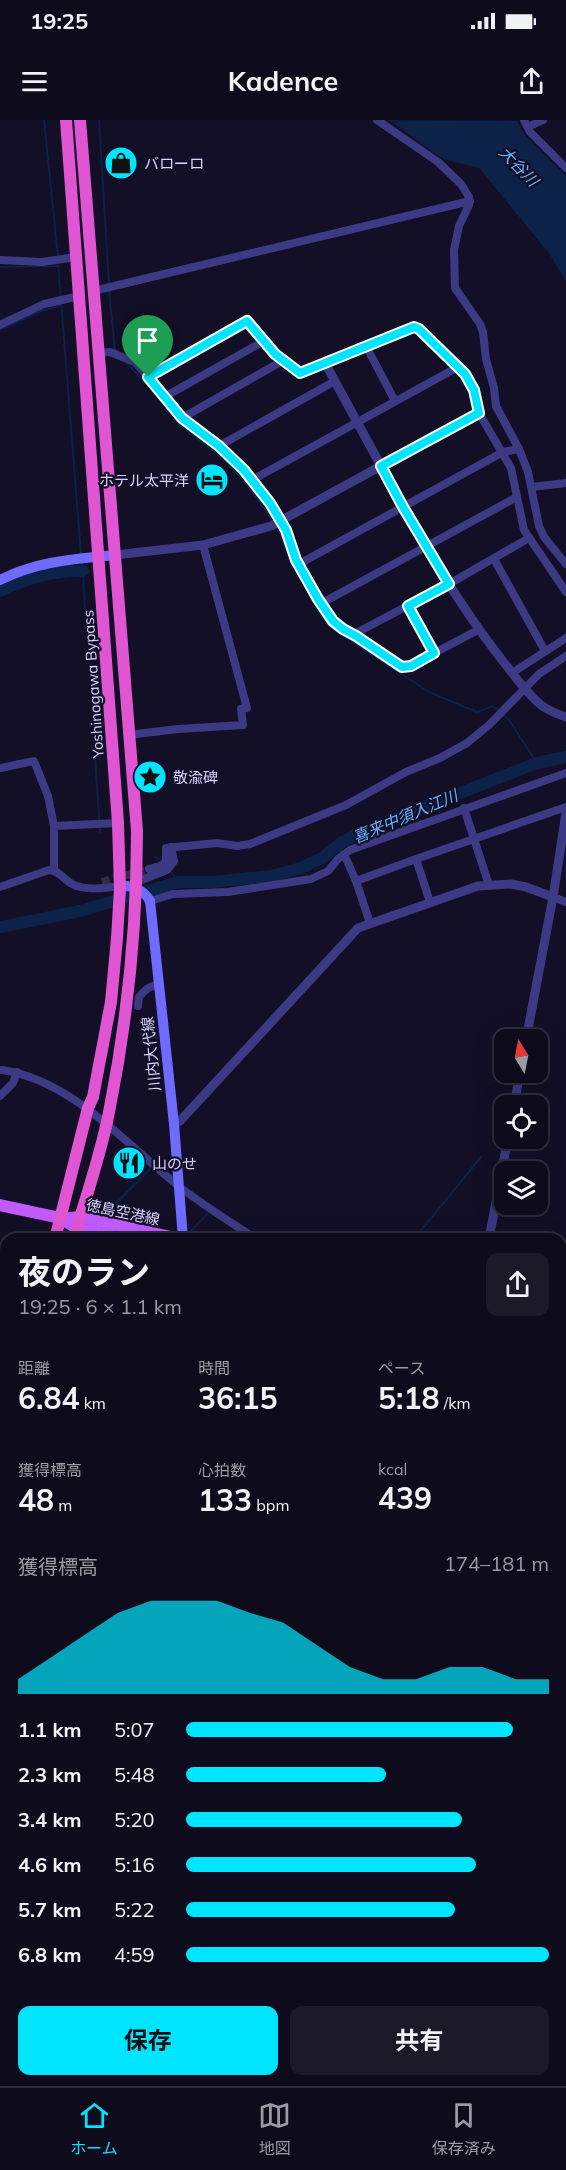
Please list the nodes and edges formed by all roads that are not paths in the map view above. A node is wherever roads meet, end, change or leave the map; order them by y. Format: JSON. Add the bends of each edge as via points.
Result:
{"nodes":[{"id":1,"x":66,"y":120,"type":"edge"},
{"id":2,"x":80,"y":120,"type":"edge"},
{"id":3,"x":377,"y":120,"type":"edge"},
{"id":4,"x":543,"y":120,"type":"edge"},
{"id":5,"x":526,"y":124,"type":"edge"},
{"id":6,"x":566,"y":168,"type":"edge"},
{"id":7,"x":470,"y":201,"type":"junction"},
{"id":8,"x":72,"y":258,"type":"junction"},
{"id":9,"x":0,"y":260,"type":"edge"},
{"id":10,"x":99,"y":289,"type":"junction"},
{"id":11,"x":75,"y":297,"type":"junction"},
{"id":12,"x":0,"y":325,"type":"edge"},
{"id":13,"x":264,"y":340,"type":"junction"},
{"id":14,"x":366,"y":346,"type":"junction"},
{"id":15,"x":104,"y":352,"type":"junction"},
{"id":16,"x":284,"y":360,"type":"junction"},
{"id":17,"x":325,"y":363,"type":"junction"},
{"id":18,"x":458,"y":367,"type":"junction"},
{"id":19,"x":148,"y":377,"type":"junction"},
{"id":20,"x":335,"y":381,"type":"junction"},
{"id":21,"x":166,"y":396,"type":"junction"},
{"id":22,"x":395,"y":401,"type":"junction"},
{"id":23,"x":479,"y":413,"type":"junction"},
{"id":24,"x":182,"y":418,"type":"junction"},
{"id":25,"x":357,"y":422,"type":"junction"},
{"id":26,"x":219,"y":446,"type":"junction"},
{"id":27,"x":519,"y":449,"type":"junction"},
{"id":28,"x":503,"y":452,"type":"junction"},
{"id":29,"x":381,"y":466,"type":"junction"},
{"id":30,"x":252,"y":480,"type":"junction"},
{"id":31,"x":566,"y":483,"type":"edge"},
{"id":32,"x":532,"y":487,"type":"junction"},
{"id":33,"x":517,"y":497,"type":"junction"},
{"id":34,"x":403,"y":507,"type":"junction"},
{"id":35,"x":277,"y":523,"type":"junction"},
{"id":36,"x":529,"y":538,"type":"junction"},
{"id":37,"x":203,"y":545,"type":"junction"},
{"id":38,"x":426,"y":545,"type":"junction"},
{"id":39,"x":116,"y":555,"type":"junction"},
{"id":40,"x":94,"y":557,"type":"junction"},
{"id":41,"x":494,"y":559,"type":"junction"},
{"id":42,"x":299,"y":564,"type":"junction"},
{"id":43,"x":566,"y":564,"type":"edge"},
{"id":44,"x":0,"y":580,"type":"edge"},
{"id":45,"x":449,"y":584,"type":"junction"},
{"id":46,"x":566,"y":592,"type":"edge"},
{"id":47,"x":322,"y":603,"type":"junction"},
{"id":48,"x":408,"y":606,"type":"junction"},
{"id":49,"x":478,"y":630,"type":"junction"},
{"id":50,"x":356,"y":636,"type":"junction"},
{"id":51,"x":566,"y":638,"type":"edge"},
{"id":52,"x":545,"y":651,"type":"junction"},
{"id":53,"x":434,"y":653,"type":"junction"},
{"id":54,"x":566,"y":656,"type":"edge"},
{"id":55,"x":512,"y":673,"type":"junction"},
{"id":56,"x":525,"y":689,"type":"junction"},
{"id":57,"x":566,"y":717,"type":"edge"},
{"id":58,"x":128,"y":735,"type":"junction"},
{"id":59,"x":0,"y":768,"type":"edge"},
{"id":60,"x":566,"y":773,"type":"edge"},
{"id":61,"x":566,"y":807,"type":"edge"},
{"id":62,"x":464,"y":808,"type":"junction"},
{"id":63,"x":566,"y":813,"type":"edge"},
{"id":64,"x":112,"y":824,"type":"junction"},
{"id":65,"x":54,"y":826,"type":"junction"},
{"id":66,"x":475,"y":838,"type":"junction"},
{"id":67,"x":344,"y":854,"type":"junction"},
{"id":68,"x":416,"y":860,"type":"junction"},
{"id":69,"x":167,"y":865,"type":"junction"},
{"id":70,"x":149,"y":869,"type":"tunnel mouth"},
{"id":71,"x":54,"y":870,"type":"junction"},
{"id":72,"x":67,"y":881,"type":"junction"},
{"id":73,"x":356,"y":881,"type":"junction"},
{"id":74,"x":102,"y":882,"type":"tunnel mouth"},
{"id":75,"x":489,"y":885,"type":"junction"},
{"id":76,"x":130,"y":886,"type":"junction"},
{"id":77,"x":0,"y":887,"type":"edge"},
{"id":78,"x":553,"y":897,"type":"junction"},
{"id":79,"x":149,"y":899,"type":"junction"},
{"id":80,"x":430,"y":902,"type":"junction"},
{"id":81,"x":566,"y":902,"type":"edge"},
{"id":82,"x":370,"y":923,"type":"junction"},
{"id":83,"x":158,"y":985,"type":"junction"},
{"id":84,"x":138,"y":1006,"type":"dead end"},
{"id":85,"x":528,"y":1029,"type":"edge"},
{"id":86,"x":2,"y":1070,"type":"dead end"},
{"id":87,"x":16,"y":1072,"type":"junction"},
{"id":88,"x":0,"y":1096,"type":"edge"},
{"id":89,"x":88,"y":1108,"type":"junction"},
{"id":90,"x":174,"y":1124,"type":"junction"},
{"id":91,"x":106,"y":1125,"type":"junction"},
{"id":92,"x":506,"y":1149,"type":"edge"},
{"id":93,"x":178,"y":1185,"type":"junction"},
{"id":94,"x":0,"y":1205,"type":"edge"},
{"id":95,"x":60,"y":1218,"type":"junction"},
{"id":96,"x":77,"y":1228,"type":"edge"},
{"id":97,"x":56,"y":1233,"type":"edge"},
{"id":98,"x":100,"y":1233,"type":"edge"},
{"id":99,"x":125,"y":1233,"type":"edge"},
{"id":100,"x":182,"y":1233,"type":"edge"},
{"id":101,"x":247,"y":1233,"type":"edge"},
{"id":102,"x":490,"y":1233,"type":"edge"}],
"edges":[{"from":1,"to":8,"type":"highway","name":"Yoshinogawa Bypass"},
{"from":2,"to":10,"type":"highway","name":"Yoshinogawa Bypass"},
{"from":3,"to":7,"type":"street","via":[[438,162],[461,184]]},
{"from":4,"to":5,"type":"street"},
{"from":5,"to":6,"type":"street"},
{"from":7,"to":10,"type":"street"},
{"from":7,"to":27,"type":"street","via":[[456,237],[455,288],[480,324],[496,406]]},
{"from":8,"to":9,"type":"street"},
{"from":8,"to":11,"type":"highway","name":"Yoshinogawa Bypass"},
{"from":10,"to":15,"type":"highway","name":"Yoshinogawa Bypass"},
{"from":11,"to":12,"type":"street","via":[[44,304]]},
{"from":11,"to":40,"type":"highway","name":"Yoshinogawa Bypass"},
{"from":13,"to":16,"type":"street"},
{"from":13,"to":19,"type":"street","via":[[247,321]]},
{"from":13,"to":21,"type":"street"},
{"from":14,"to":17,"type":"street"},
{"from":14,"to":18,"type":"street","via":[[414,327]]},
{"from":14,"to":22,"type":"street"},
{"from":15,"to":19,"type":"street","via":[[139,365]]},
{"from":15,"to":39,"type":"highway","name":"Yoshinogawa Bypass"},
{"from":16,"to":17,"type":"street","via":[[300,373]]},
{"from":16,"to":24,"type":"street"},
{"from":17,"to":20,"type":"street"},
{"from":18,"to":22,"type":"street"},
{"from":18,"to":23,"type":"street","via":[[474,390]]},
{"from":19,"to":21,"type":"street"},
{"from":20,"to":25,"type":"street"},
{"from":20,"to":26,"type":"street"},
{"from":21,"to":24,"type":"street"},
{"from":22,"to":25,"type":"street"},
{"from":23,"to":28,"type":"street"},
{"from":23,"to":29,"type":"street"},
{"from":24,"to":26,"type":"street"},
{"from":25,"to":29,"type":"street"},
{"from":25,"to":30,"type":"street"},
{"from":26,"to":30,"type":"street"},
{"from":27,"to":28,"type":"street"},
{"from":27,"to":32,"type":"street"},
{"from":28,"to":33,"type":"street"},
{"from":28,"to":34,"type":"street"},
{"from":29,"to":34,"type":"street"},
{"from":29,"to":35,"type":"street"},
{"from":30,"to":35,"type":"street"},
{"from":31,"to":32,"type":"street"},
{"from":32,"to":43,"type":"street","via":[[539,526]]},
{"from":33,"to":36,"type":"street"},
{"from":33,"to":38,"type":"street"},
{"from":34,"to":38,"type":"street"},
{"from":34,"to":42,"type":"street"},
{"from":35,"to":37,"type":"street"},
{"from":35,"to":42,"type":"street","via":[[286,530]]},
{"from":36,"to":41,"type":"street"},
{"from":36,"to":46,"type":"street"},
{"from":37,"to":39,"type":"street"},
{"from":37,"to":58,"type":"street","via":[[246,708],[241,710],[243,725]]},
{"from":38,"to":45,"type":"street"},
{"from":38,"to":47,"type":"street"},
{"from":39,"to":40,"type":"main road"},
{"from":39,"to":58,"type":"highway","name":"Yoshinogawa Bypass"},
{"from":40,"to":44,"type":"main road","via":[[26,567]]},
{"from":40,"to":64,"type":"highway","name":"Yoshinogawa Bypass"},
{"from":41,"to":45,"type":"street"},
{"from":41,"to":52,"type":"street"},
{"from":42,"to":47,"type":"street"},
{"from":45,"to":48,"type":"street"},
{"from":45,"to":49,"type":"street"},
{"from":47,"to":50,"type":"street","via":[[333,621]]},
{"from":48,"to":50,"type":"street"},
{"from":48,"to":53,"type":"street"},
{"from":49,"to":53,"type":"street"},
{"from":49,"to":55,"type":"street"},
{"from":50,"to":53,"type":"street","via":[[406,668]]},
{"from":51,"to":52,"type":"street"},
{"from":52,"to":55,"type":"street"},
{"from":54,"to":56,"type":"street"},
{"from":55,"to":56,"type":"street"},
{"from":56,"to":57,"type":"street","via":[[541,705]]},
{"from":56,"to":69,"type":"street","via":[[467,743],[346,805],[249,844],[166,848]]},
{"from":58,"to":76,"type":"highway","name":"Yoshinogawa Bypass","via":[[136,831]]},
{"from":59,"to":65,"type":"street","via":[[34,761],[48,796]]},
{"from":60,"to":62,"type":"street"},
{"from":61,"to":66,"type":"street"},
{"from":62,"to":66,"type":"street"},
{"from":62,"to":67,"type":"street"},
{"from":63,"to":78,"type":"street"},
{"from":64,"to":65,"type":"street"},
{"from":64,"to":76,"type":"highway","name":"Yoshinogawa Bypass"},
{"from":65,"to":71,"type":"street"},
{"from":66,"to":68,"type":"street"},
{"from":66,"to":75,"type":"street"},
{"from":67,"to":73,"type":"street"},
{"from":67,"to":79,"type":"street","via":[[328,871],[311,879]]},
{"from":68,"to":73,"type":"street"},
{"from":68,"to":80,"type":"street"},
{"from":69,"to":70,"type":"street"},
{"from":69,"to":76,"type":"street"},
{"from":71,"to":72,"type":"street"},
{"from":71,"to":77,"type":"street"},
{"from":72,"to":74,"type":"street"},
{"from":72,"to":76,"type":"street","via":[[81,887]]},
{"from":73,"to":82,"type":"street"},
{"from":75,"to":78,"type":"street","via":[[511,884]]},
{"from":75,"to":80,"type":"street"},
{"from":76,"to":79,"type":"main road"},
{"from":76,"to":89,"type":"highway","name":"Yoshinogawa Bypass","via":[[117,938],[111,1002]]},
{"from":76,"to":91,"type":"highway","name":"Yoshinogawa Bypass","via":[[133,938],[127,1004]]},
{"from":78,"to":81,"type":"street"},
{"from":78,"to":85,"type":"street"},
{"from":79,"to":83,"type":"main road","name":"川内大代線"},
{"from":80,"to":82,"type":"street"},
{"from":82,"to":90,"type":"street","via":[[350,936],[229,1070]]},
{"from":83,"to":84,"type":"street","via":[[150,986],[139,997]]},
{"from":83,"to":90,"type":"main road","name":"川内大代線"},
{"from":86,"to":87,"type":"street"},
{"from":87,"to":88,"type":"street","via":[[13,1083]]},
{"from":87,"to":89,"type":"street","via":[[27,1074]]},
{"from":89,"to":91,"type":"street"},
{"from":89,"to":95,"type":"highway","name":"Yoshinogawa Bypass"},
{"from":90,"to":93,"type":"main road","name":"川内大代線"},
{"from":91,"to":93,"type":"street"},
{"from":91,"to":96,"type":"highway","name":"Yoshinogawa Bypass"},
{"from":92,"to":102,"type":"street"},
{"from":93,"to":100,"type":"main road","name":"川内大代線"},
{"from":93,"to":101,"type":"street"},
{"from":94,"to":95,"type":"main road","name":"徳島空港線"},
{"from":95,"to":96,"type":"main road","name":"徳島空港線"},
{"from":95,"to":97,"type":"highway","name":"Yoshinogawa Bypass"},
{"from":96,"to":98,"type":"main road","name":"徳島空港線"},
{"from":96,"to":99,"type":"main road","name":"徳島空港線"}]}
